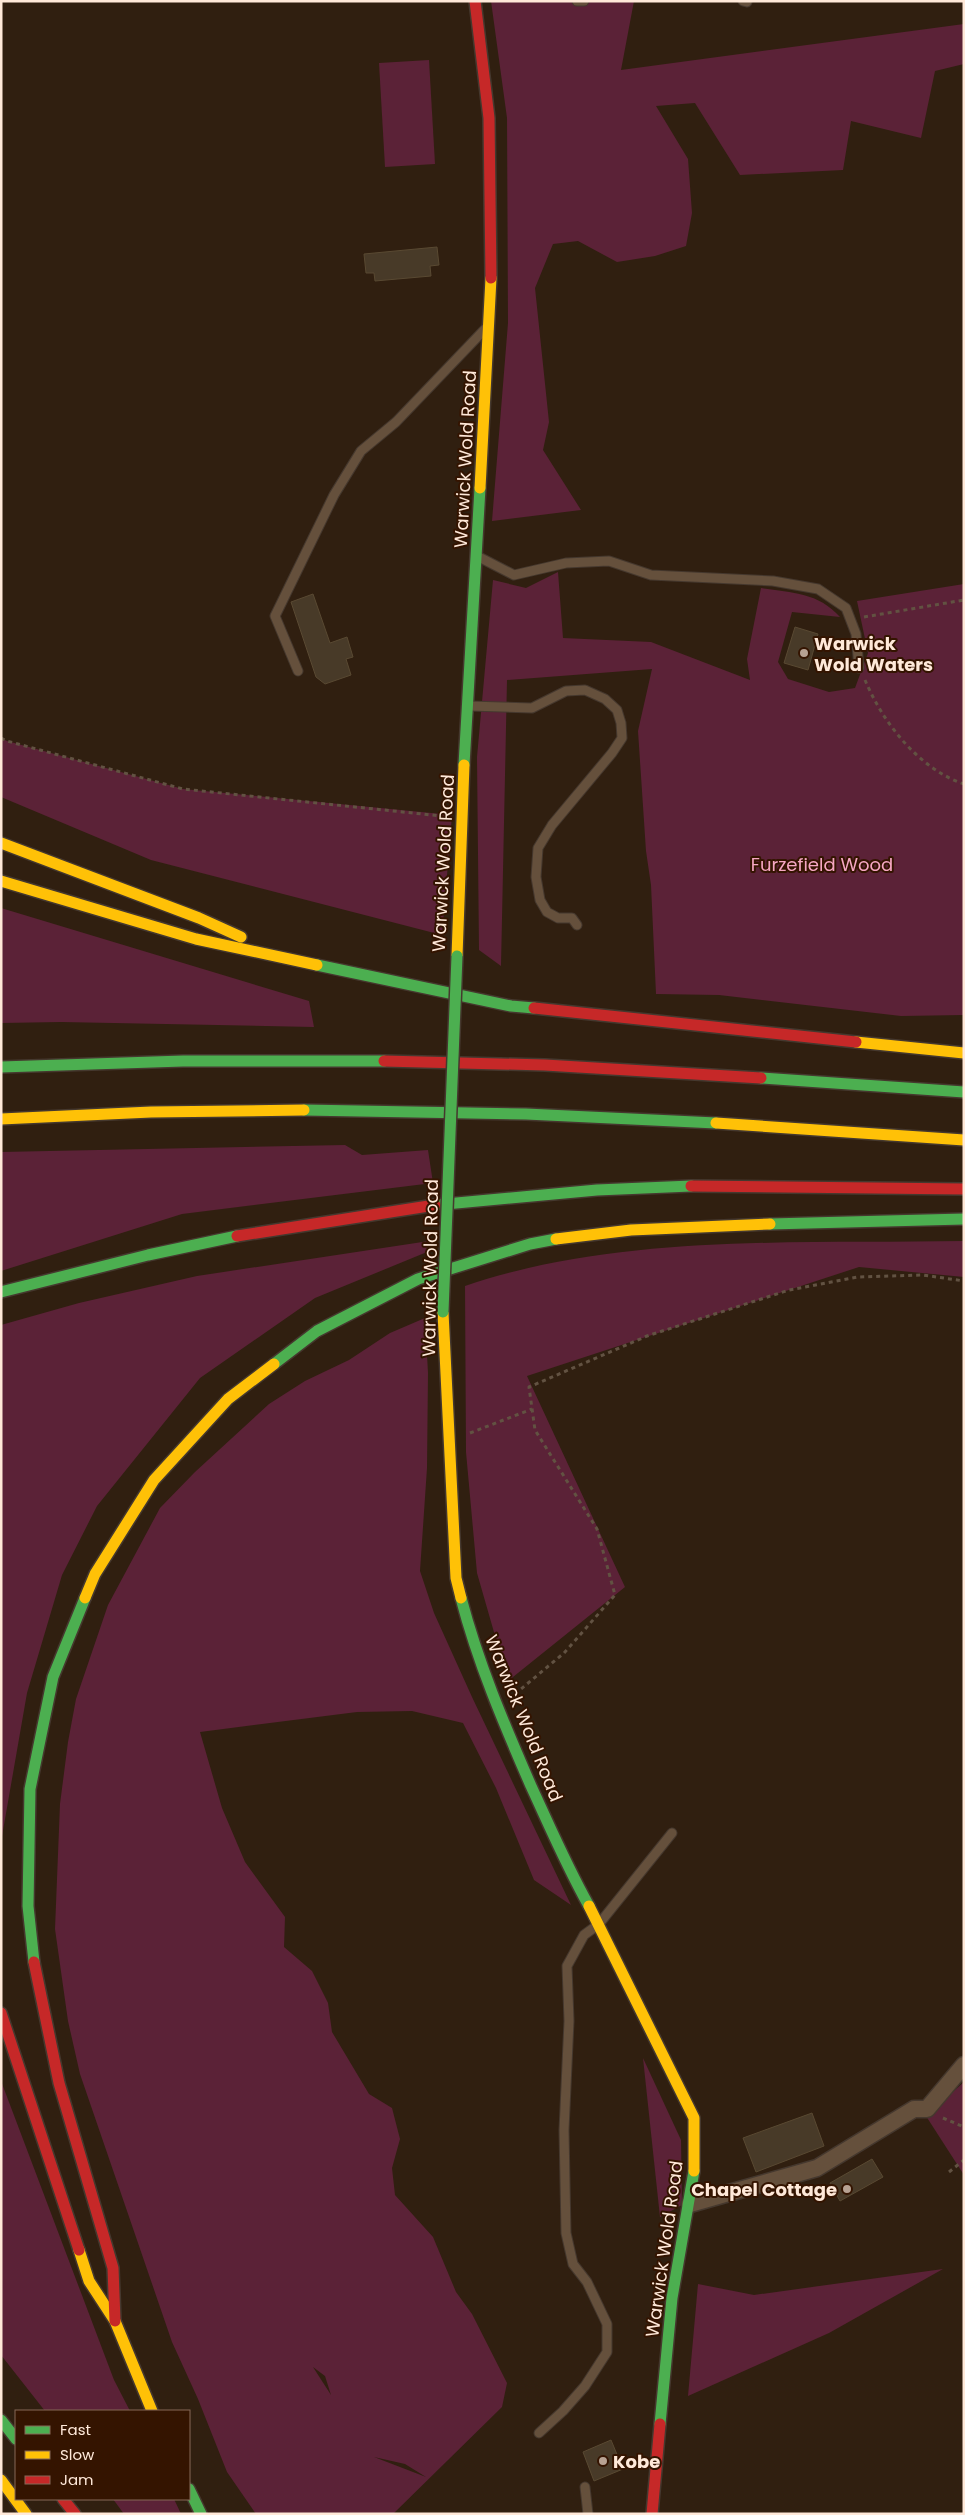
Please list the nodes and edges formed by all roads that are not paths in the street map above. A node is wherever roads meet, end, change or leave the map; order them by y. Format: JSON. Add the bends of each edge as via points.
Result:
{"nodes":[{"id":1,"x":475,"y":1,"type":"edge"},
{"id":2,"x":578,"y":1,"type":"edge"},
{"id":3,"x":584,"y":1,"type":"edge"},
{"id":4,"x":489,"y":324,"type":"junction"},
{"id":5,"x":477,"y":556,"type":"junction"},
{"id":6,"x":859,"y":668,"type":"road end"},
{"id":7,"x":298,"y":671,"type":"dead end"},
{"id":8,"x":470,"y":706,"type":"junction"},
{"id":9,"x":1,"y":843,"type":"edge"},
{"id":10,"x":1,"y":881,"type":"edge"},
{"id":11,"x":577,"y":925,"type":"dead end"},
{"id":12,"x":291,"y":959,"type":"junction"},
{"id":13,"x":964,"y":1053,"type":"edge"},
{"id":14,"x":1,"y":1067,"type":"edge"},
{"id":15,"x":964,"y":1092,"type":"edge"},
{"id":16,"x":1,"y":1119,"type":"edge"},
{"id":17,"x":964,"y":1140,"type":"edge"},
{"id":18,"x":964,"y":1189,"type":"edge"},
{"id":19,"x":964,"y":1219,"type":"edge"},
{"id":20,"x":1,"y":1292,"type":"edge"},
{"id":21,"x":672,"y":1833,"type":"dead end"},
{"id":22,"x":599,"y":1924,"type":"junction"},
{"id":23,"x":1,"y":2012,"type":"edge"},
{"id":24,"x":964,"y":2065,"type":"edge"},
{"id":25,"x":690,"y":2204,"type":"junction"},
{"id":26,"x":114,"y":2321,"type":"junction"},
{"id":27,"x":152,"y":2410,"type":"edge"},
{"id":28,"x":1,"y":2420,"type":"edge"},
{"id":29,"x":538,"y":2434,"type":"dead end"},
{"id":30,"x":15,"y":2438,"type":"edge"},
{"id":31,"x":1,"y":2480,"type":"edge"},
{"id":32,"x":585,"y":2487,"type":"dead end"},
{"id":33,"x":190,"y":2491,"type":"edge"},
{"id":34,"x":15,"y":2499,"type":"edge"},
{"id":35,"x":16,"y":2500,"type":"edge"},
{"id":36,"x":64,"y":2500,"type":"edge"},
{"id":37,"x":26,"y":2514,"type":"edge"},
{"id":38,"x":75,"y":2514,"type":"edge"},
{"id":39,"x":201,"y":2514,"type":"edge"},
{"id":40,"x":588,"y":2514,"type":"edge"},
{"id":41,"x":652,"y":2514,"type":"edge"}],
"edges":[{"from":1,"to":4,"type":"main road","name":"Warwick Wold Road","via":[[489,118]]},
{"from":2,"to":3,"type":"lane"},
{"from":4,"to":5,"type":"main road","name":"Warwick Wold Road"},
{"from":4,"to":7,"type":"lane","via":[[396,422],[361,451],[334,495],[275,616]]},
{"from":5,"to":6,"type":"lane","via":[[514,574],[566,564],[609,561],[651,575],[782,583],[818,589],[846,608],[856,634]]},
{"from":5,"to":8,"type":"main road","name":"Warwick Wold Road"},
{"from":8,"to":11,"type":"lane","via":[[532,708],[566,691],[585,690],[605,699],[616,710],[622,723],[622,738],[552,825],[538,848],[536,877],[540,900],[547,912],[558,918],[572,918]]},
{"from":8,"to":22,"type":"main road","name":"Warwick Wold Road","bridge":true,"via":[[461,818],[443,1312],[456,1578],[474,1645],[497,1709],[571,1875]]},
{"from":9,"to":12,"type":"main road","via":[[199,918]]},
{"from":10,"to":12,"type":"main road","via":[[196,939]]},
{"from":12,"to":13,"type":"main road","via":[[511,1006]]},
{"from":14,"to":15,"type":"main road","via":[[209,1060],[478,1062]]},
{"from":16,"to":17,"type":"main road","via":[[159,1112],[435,1110],[613,1117]]},
{"from":18,"to":20,"type":"main road","via":[[718,1186],[599,1190],[500,1198],[285,1226],[128,1258]]},
{"from":19,"to":26,"type":"main road","via":[[611,1230],[525,1245],[477,1259],[361,1306],[314,1333],[240,1388],[200,1425],[161,1470],[101,1561],[72,1622],[45,1701],[27,1809],[28,1910],[41,1998],[52,2056],[75,2142],[115,2272]]},
{"from":21,"to":22,"type":"lane"},
{"from":22,"to":25,"type":"main road","name":"Warwick Wold Road","via":[[694,2118],[694,2172]]},
{"from":22,"to":29,"type":"lane","via":[[584,1935],[567,1966],[569,2021],[564,2130],[566,2233],[573,2264],[587,2282],[607,2324],[607,2352],[585,2386]]},
{"from":23,"to":26,"type":"main road","via":[[89,2281]]},
{"from":24,"to":25,"type":"street","via":[[927,2110],[914,2109],[817,2168]]},
{"from":25,"to":41,"type":"main road","name":"Warwick Wold Road","via":[[672,2298]]},
{"from":26,"to":27,"type":"main road"},
{"from":28,"to":30,"type":"main road"},
{"from":31,"to":34,"type":"main road"},
{"from":32,"to":40,"type":"lane"},
{"from":33,"to":39,"type":"main road"},
{"from":35,"to":37,"type":"main road"},
{"from":36,"to":38,"type":"main road"}]}
